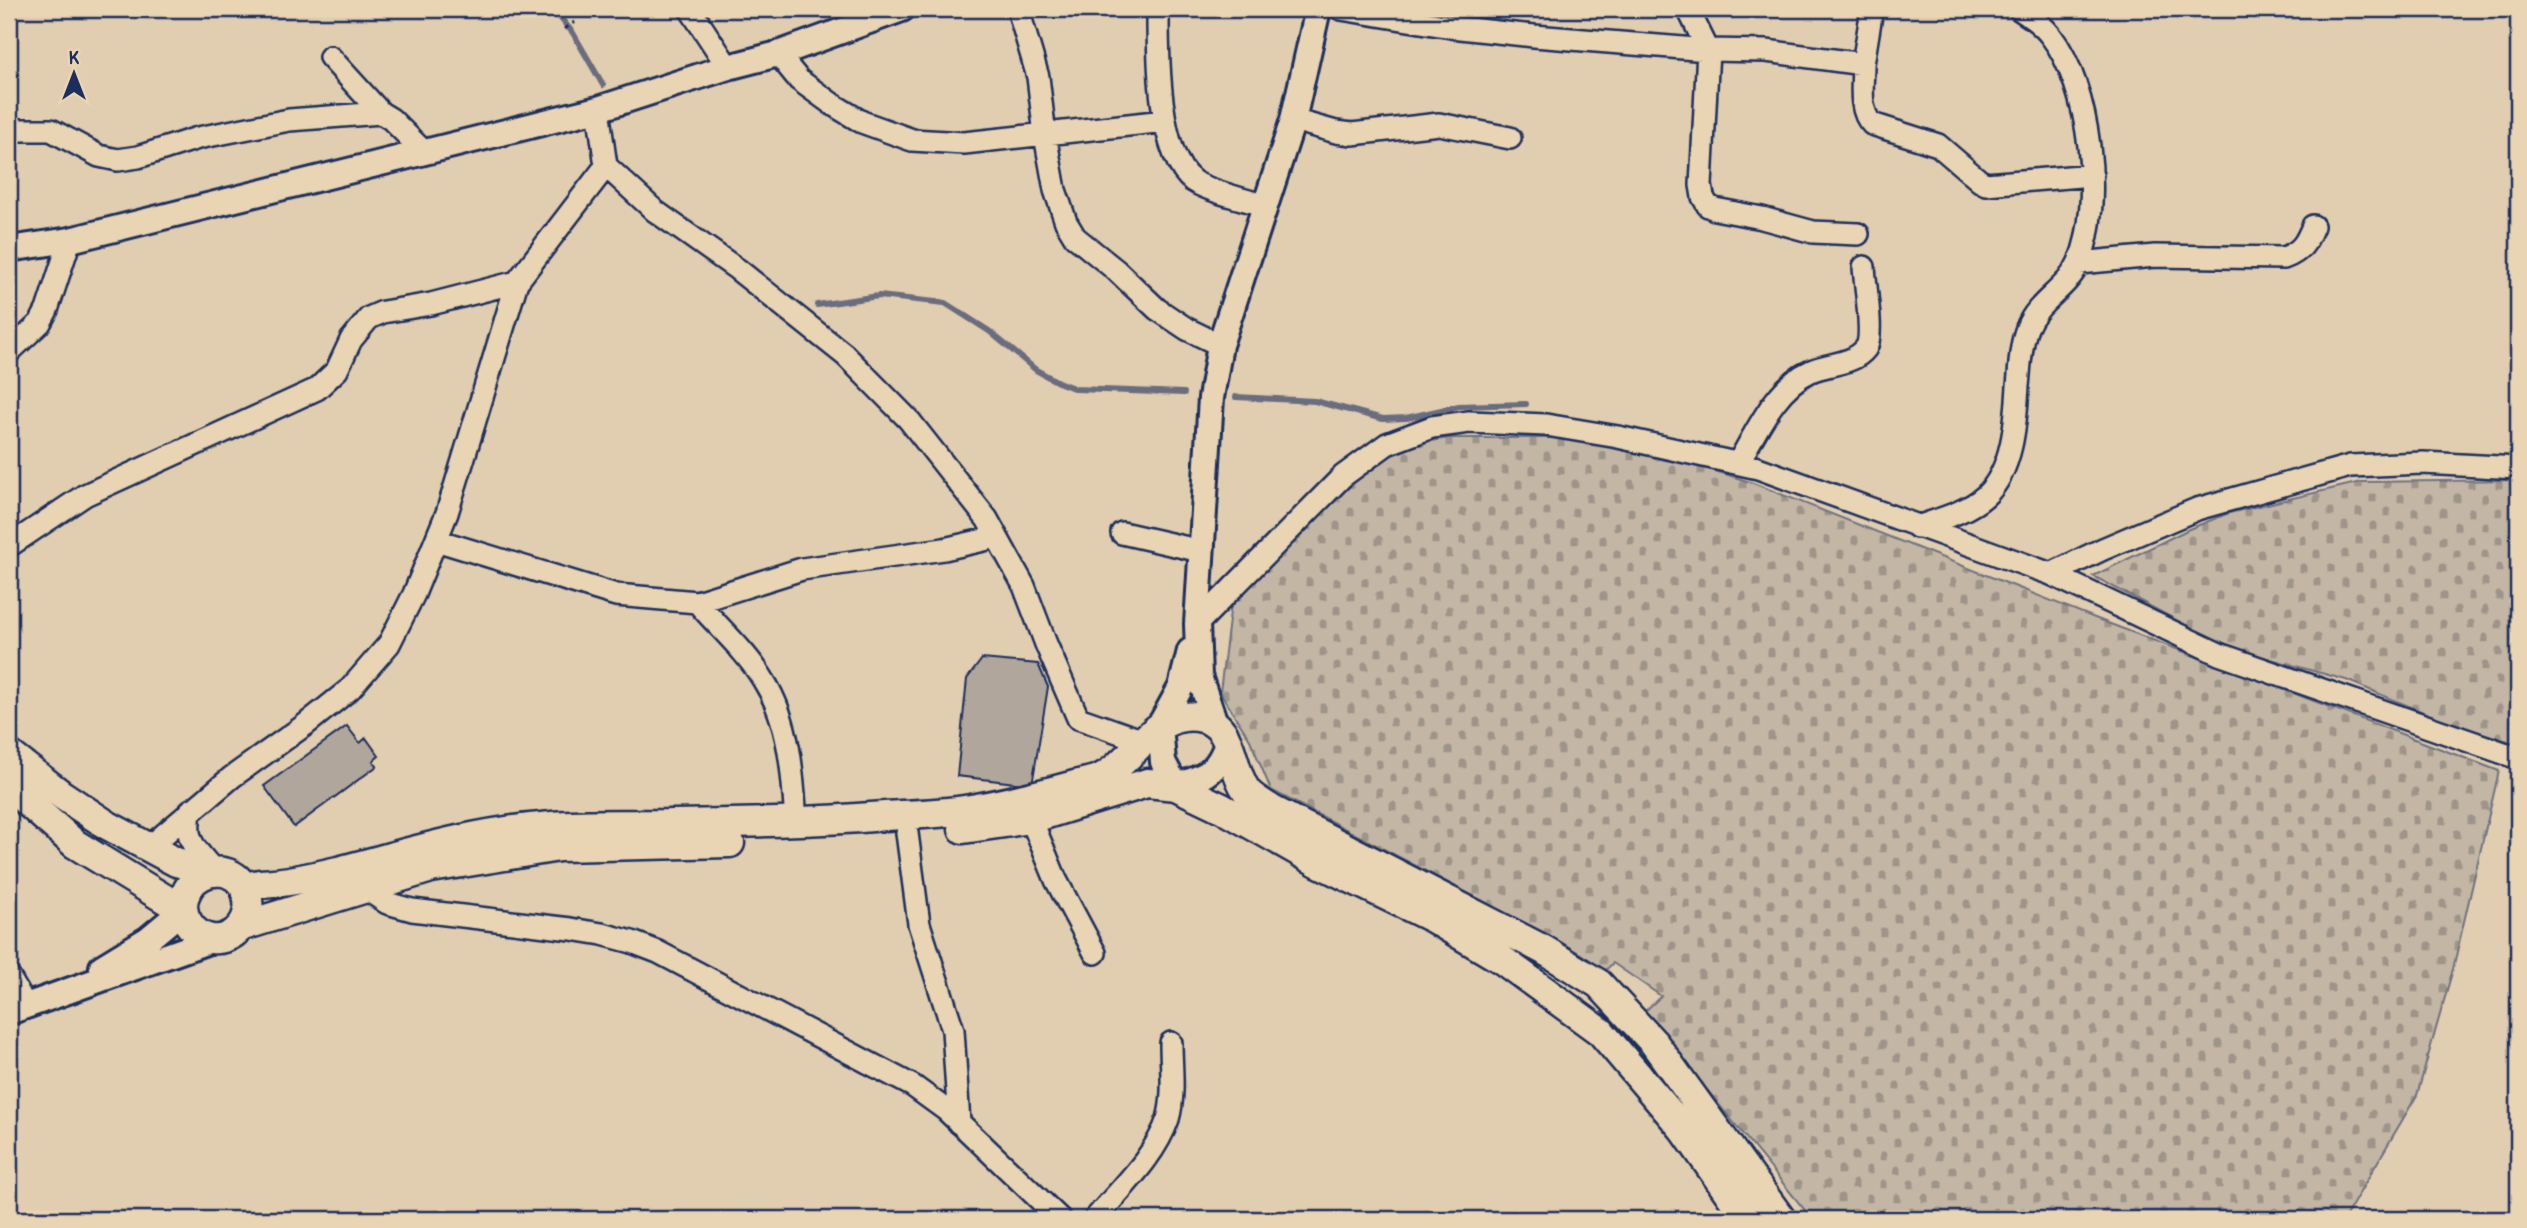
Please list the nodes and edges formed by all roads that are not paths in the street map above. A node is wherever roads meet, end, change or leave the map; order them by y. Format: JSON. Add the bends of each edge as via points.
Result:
{"nodes":[{"id":1,"x":690,"y":9,"type":"edge"},
{"id":2,"x":902,"y":9,"type":"edge"},
{"id":3,"x":1018,"y":9,"type":"edge"},
{"id":4,"x":1158,"y":9,"type":"edge"},
{"id":5,"x":1318,"y":9,"type":"edge"},
{"id":6,"x":1342,"y":9,"type":"edge"},
{"id":7,"x":1688,"y":9,"type":"edge"},
{"id":8,"x":1872,"y":9,"type":"edge"},
{"id":9,"x":2019,"y":9,"type":"edge"},
{"id":10,"x":1708,"y":50,"type":"junction"},
{"id":11,"x":778,"y":54,"type":"junction"},
{"id":12,"x":330,"y":57,"type":"dead end"},
{"id":13,"x":1863,"y":64,"type":"junction"},
{"id":14,"x":728,"y":67,"type":"junction"},
{"id":15,"x":598,"y":109,"type":"junction"},
{"id":16,"x":381,"y":113,"type":"junction"},
{"id":17,"x":1293,"y":120,"type":"junction"},
{"id":18,"x":1165,"y":121,"type":"junction"},
{"id":19,"x":9,"y":130,"type":"edge"},
{"id":20,"x":1045,"y":135,"type":"junction"},
{"id":21,"x":1510,"y":138,"type":"dead end"},
{"id":22,"x":425,"y":153,"type":"junction"},
{"id":23,"x":606,"y":166,"type":"junction"},
{"id":24,"x":2092,"y":176,"type":"junction"},
{"id":25,"x":1265,"y":206,"type":"junction"},
{"id":26,"x":2313,"y":226,"type":"dead end"},
{"id":27,"x":1858,"y":234,"type":"dead end"},
{"id":28,"x":70,"y":240,"type":"junction"},
{"id":29,"x":9,"y":249,"type":"edge"},
{"id":30,"x":2079,"y":263,"type":"junction"},
{"id":31,"x":1864,"y":267,"type":"dead end"},
{"id":32,"x":517,"y":282,"type":"junction"},
{"id":33,"x":1220,"y":345,"type":"junction"},
{"id":34,"x":9,"y":352,"type":"edge"},
{"id":35,"x":1738,"y":463,"type":"junction"},
{"id":36,"x":2518,"y":468,"type":"edge"},
{"id":37,"x":1917,"y":527,"type":"junction"},
{"id":38,"x":1122,"y":533,"type":"dead end"},
{"id":39,"x":997,"y":537,"type":"junction"},
{"id":40,"x":436,"y":540,"type":"junction"},
{"id":41,"x":9,"y":546,"type":"edge"},
{"id":42,"x":1201,"y":551,"type":"junction"},
{"id":43,"x":2051,"y":574,"type":"junction"},
{"id":44,"x":697,"y":602,"type":"junction"},
{"id":45,"x":1197,"y":624,"type":"junction"},
{"id":46,"x":1221,"y":732,"type":"junction"},
{"id":47,"x":1155,"y":738,"type":"junction"},
{"id":48,"x":9,"y":754,"type":"edge"},
{"id":49,"x":2518,"y":758,"type":"edge"},
{"id":50,"x":9,"y":786,"type":"edge"},
{"id":51,"x":1175,"y":786,"type":"junction"},
{"id":52,"x":191,"y":810,"type":"junction"},
{"id":53,"x":1031,"y":818,"type":"junction"},
{"id":54,"x":796,"y":823,"type":"junction"},
{"id":55,"x":907,"y":833,"type":"junction"},
{"id":56,"x":148,"y":848,"type":"junction"},
{"id":57,"x":215,"y":872,"type":"junction"},
{"id":58,"x":243,"y":885,"type":"junction"},
{"id":59,"x":366,"y":889,"type":"junction"},
{"id":60,"x":183,"y":910,"type":"junction"},
{"id":61,"x":243,"y":926,"type":"junction"},
{"id":62,"x":214,"y":939,"type":"junction"},
{"id":63,"x":1095,"y":953,"type":"dead end"},
{"id":64,"x":9,"y":977,"type":"edge"},
{"id":65,"x":50,"y":997,"type":"junction"},
{"id":66,"x":18,"y":1009,"type":"edge"},
{"id":67,"x":1171,"y":1043,"type":"dead end"},
{"id":68,"x":959,"y":1123,"type":"junction"},
{"id":69,"x":1060,"y":1219,"type":"edge"},
{"id":70,"x":1095,"y":1219,"type":"edge"},
{"id":71,"x":1747,"y":1219,"type":"edge"},
{"id":72,"x":1781,"y":1219,"type":"edge"}],
"edges":[{"from":1,"to":14,"type":"street"},
{"from":2,"to":11,"type":"street"},
{"from":3,"to":20,"type":"street","via":[[1038,77]]},
{"from":4,"to":18,"type":"street"},
{"from":5,"to":17,"type":"street"},
{"from":6,"to":10,"type":"street","via":[[1451,27]]},
{"from":7,"to":10,"type":"street"},
{"from":8,"to":13,"type":"street"},
{"from":9,"to":24,"type":"street","via":[[2052,36],[2063,57],[2086,120]]},
{"from":10,"to":13,"type":"street","via":[[1766,51]]},
{"from":10,"to":27,"type":"street","via":[[1701,185],[1708,206],[1813,232]]},
{"from":11,"to":14,"type":"street"},
{"from":11,"to":20,"type":"street","via":[[799,80],[832,104],[862,122],[912,140],[964,143]]},
{"from":12,"to":16,"type":"street"},
{"from":13,"to":24,"type":"street","via":[[1863,104],[1872,124],[1938,145],[1980,181]]},
{"from":14,"to":15,"type":"street"},
{"from":15,"to":22,"type":"street"},
{"from":15,"to":23,"type":"street"},
{"from":16,"to":19,"type":"street","via":[[289,120],[118,160],[99,156],[51,130]]},
{"from":16,"to":22,"type":"street"},
{"from":17,"to":21,"type":"street","via":[[1352,134],[1439,124]]},
{"from":17,"to":25,"type":"street"},
{"from":18,"to":20,"type":"street"},
{"from":18,"to":25,"type":"street","via":[[1170,144],[1191,179]]},
{"from":20,"to":33,"type":"street","via":[[1060,206],[1075,237],[1157,309]]},
{"from":22,"to":28,"type":"street"},
{"from":23,"to":32,"type":"street"},
{"from":23,"to":39,"type":"street","via":[[655,211],[845,355],[909,420]]},
{"from":24,"to":30,"type":"street","via":[[2091,211]]},
{"from":25,"to":33,"type":"street"},
{"from":26,"to":30,"type":"street","via":[[2298,253],[2284,258],[2155,256]]},
{"from":28,"to":29,"type":"street"},
{"from":28,"to":34,"type":"street","via":[[40,323]]},
{"from":30,"to":37,"type":"street","via":[[2026,329],[2015,427],[1997,480],[1971,506]]},
{"from":31,"to":35,"type":"street","via":[[1866,348],[1794,382],[1780,395]]},
{"from":32,"to":40,"type":"street"},
{"from":32,"to":41,"type":"street","via":[[369,318],[351,340],[337,370],[317,390],[85,495]]},
{"from":33,"to":42,"type":"street","via":[[1211,398]]},
{"from":35,"to":37,"type":"street"},
{"from":35,"to":45,"type":"street","via":[[1546,425],[1469,422],[1432,427],[1387,444],[1343,476]]},
{"from":36,"to":43,"type":"street","via":[[2424,463],[2350,466],[2197,509]]},
{"from":37,"to":43,"type":"street"},
{"from":38,"to":42,"type":"street"},
{"from":39,"to":44,"type":"street","via":[[803,569]]},
{"from":39,"to":47,"type":"street","via":[[1024,586],[1078,718]]},
{"from":40,"to":44,"type":"street","via":[[617,595]]},
{"from":40,"to":52,"type":"street","via":[[389,644],[350,689]]},
{"from":42,"to":45,"type":"street"},
{"from":43,"to":49,"type":"street","via":[[2219,654]]},
{"from":44,"to":54,"type":"street","via":[[748,659],[775,702],[788,745]]},
{"from":45,"to":46,"type":"street","via":[[1199,676]]},
{"from":45,"to":47,"type":"street","via":[[1181,687]]},
{"from":46,"to":47,"type":"main road","via":[[1201,717],[1180,715]]},
{"from":46,"to":51,"type":"street","via":[[1222,760],[1202,779]]},
{"from":46,"to":72,"type":"main road","via":[[1246,790],[1272,810],[1544,950],[1599,984],[1654,1043]]},
{"from":47,"to":51,"type":"street"},
{"from":47,"to":54,"type":"main road","via":[[1104,777],[1025,799],[963,811]]},
{"from":48,"to":56,"type":"main road","via":[[62,795]]},
{"from":50,"to":60,"type":"main road","via":[[75,844]]},
{"from":51,"to":53,"type":"main road","via":[[1147,783]]},
{"from":51,"to":71,"type":"main road","via":[[1434,919],[1502,959],[1601,1032],[1685,1131]]},
{"from":52,"to":56,"type":"street"},
{"from":52,"to":57,"type":"street","via":[[189,841]]},
{"from":53,"to":55,"type":"main road"},
{"from":53,"to":63,"type":"street","via":[[1056,880]]},
{"from":54,"to":58,"type":"main road","via":[[554,825],[416,849],[290,882]]},
{"from":55,"to":59,"type":"main road","via":[[797,841],[559,847],[431,868]]},
{"from":55,"to":68,"type":"street","via":[[919,924],[953,1030]]},
{"from":56,"to":57,"type":"main road","via":[[176,862]]},
{"from":57,"to":58,"type":"main road","via":[[226,873]]},
{"from":57,"to":60,"type":"main road","via":[[204,874],[187,888]]},
{"from":58,"to":61,"type":"main road","via":[[250,905]]},
{"from":59,"to":61,"type":"main road"},
{"from":59,"to":68,"type":"street","via":[[387,903],[412,910],[602,934],[658,952],[913,1086]]},
{"from":60,"to":62,"type":"main road","via":[[194,930]]},
{"from":60,"to":65,"type":"street","via":[[148,939]]},
{"from":61,"to":62,"type":"main road","via":[[225,938]]},
{"from":62,"to":65,"type":"street"},
{"from":64,"to":66,"type":"street"},
{"from":65,"to":66,"type":"street"},
{"from":67,"to":70,"type":"street","via":[[1171,1101],[1161,1134]]},
{"from":68,"to":69,"type":"street"}]}
